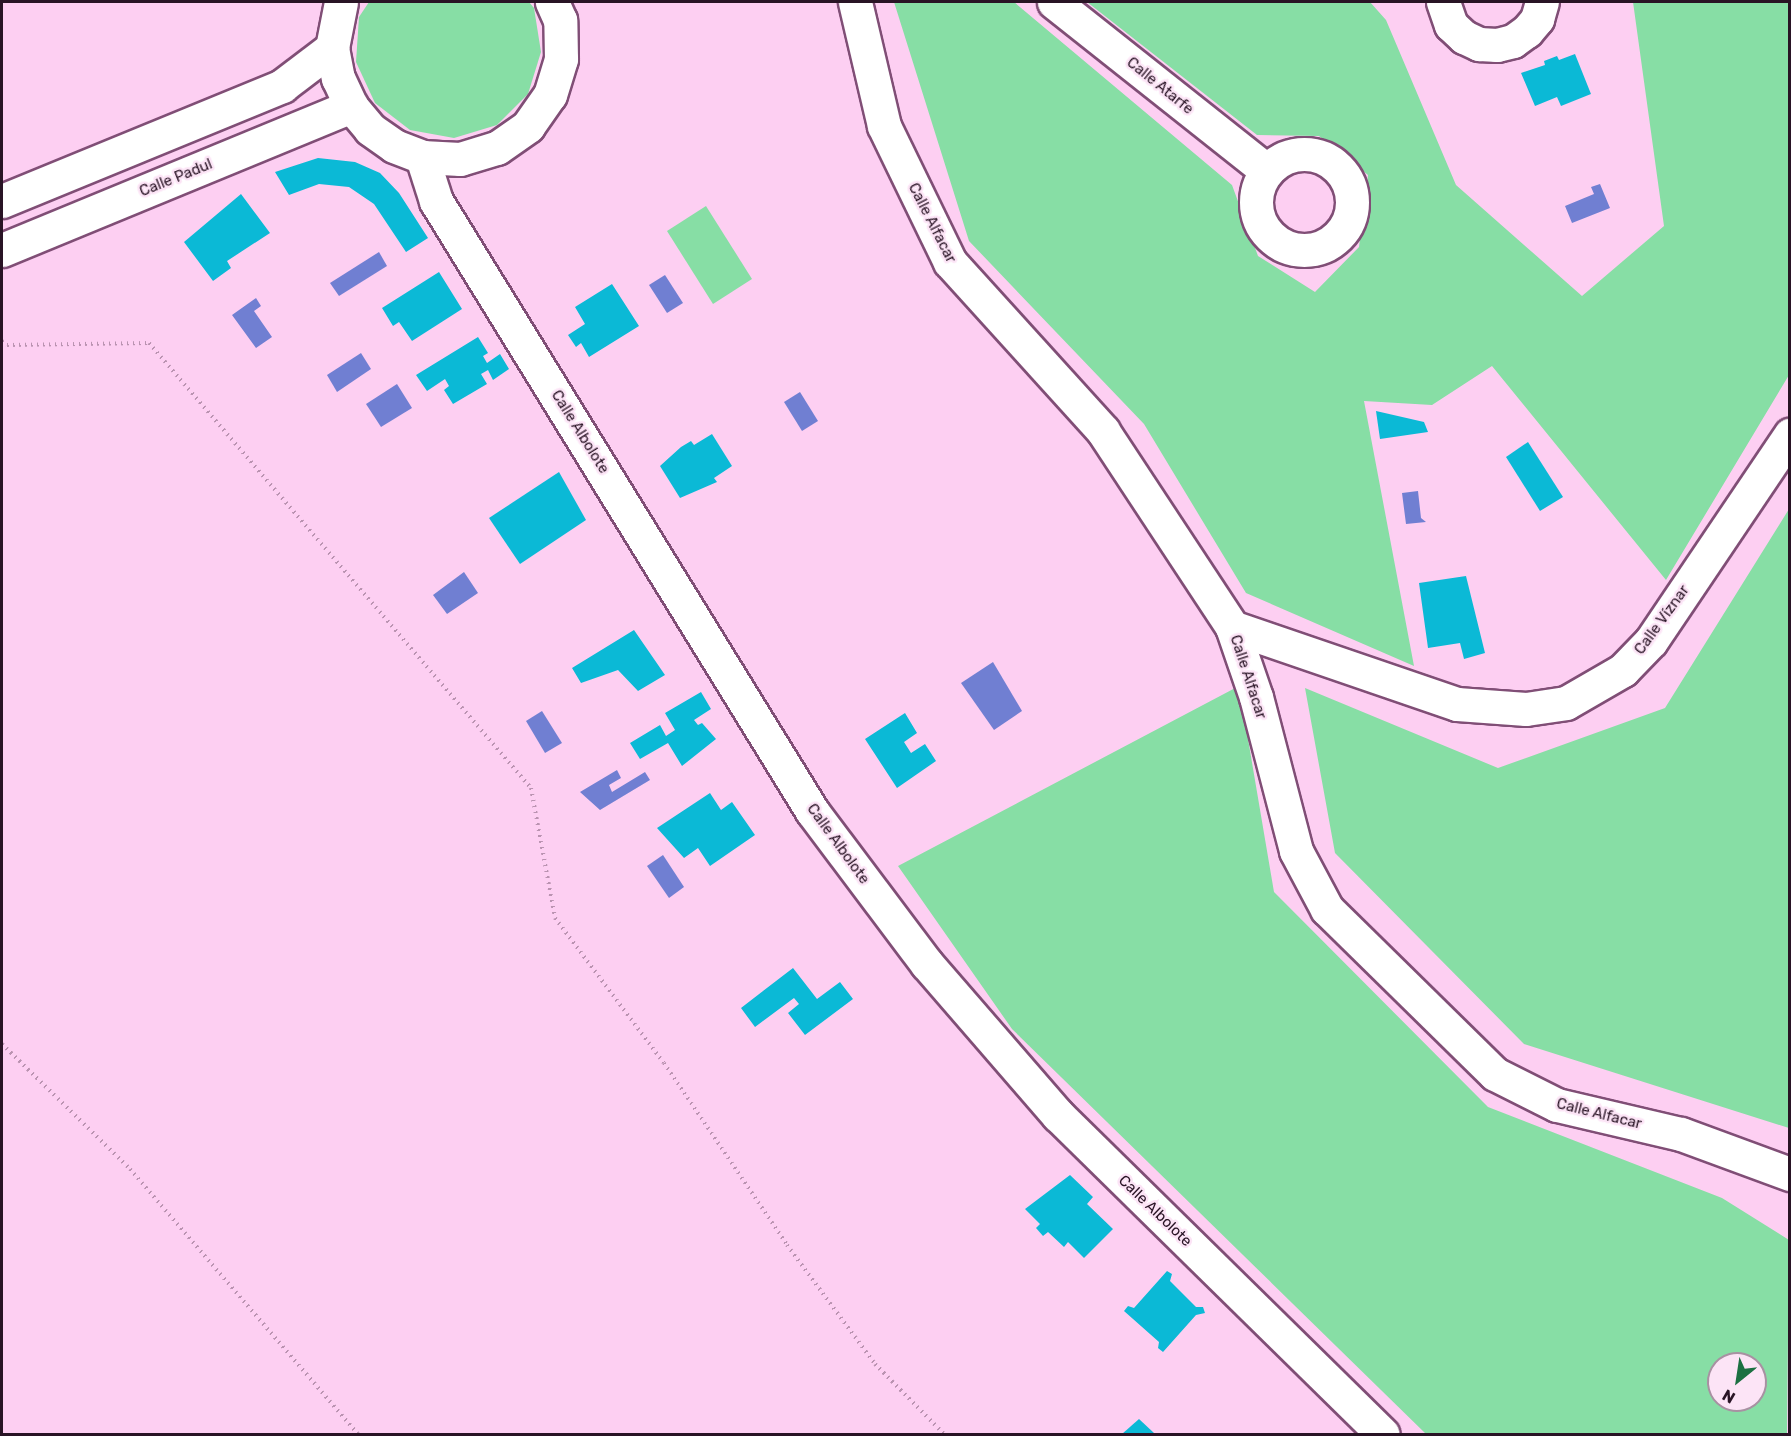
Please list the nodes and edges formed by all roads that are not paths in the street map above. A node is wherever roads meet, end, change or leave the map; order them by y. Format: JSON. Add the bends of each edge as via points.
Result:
{"nodes":[{"id":1,"x":341,"y":2,"type":"edge"},
{"id":2,"x":552,"y":2,"type":"edge"},
{"id":3,"x":855,"y":2,"type":"edge"},
{"id":4,"x":1054,"y":2,"type":"edge"},
{"id":5,"x":1443,"y":2,"type":"edge"},
{"id":6,"x":1542,"y":2,"type":"edge"},
{"id":7,"x":332,"y":48,"type":"junction"},
{"id":8,"x":351,"y":106,"type":"junction"},
{"id":9,"x":422,"y":157,"type":"junction"},
{"id":10,"x":1267,"y":171,"type":"dead end"},
{"id":11,"x":2,"y":201,"type":"edge"},
{"id":12,"x":2,"y":250,"type":"edge"},
{"id":13,"x":1790,"y":435,"type":"edge"},
{"id":14,"x":1232,"y":627,"type":"junction"},
{"id":15,"x":1790,"y":1174,"type":"edge"},
{"id":16,"x":1383,"y":1434,"type":"edge"}],
"edges":[{"from":1,"to":7,"type":"street"},
{"from":2,"to":9,"type":"street","via":[[560,20],[561,58],[550,95],[528,126],[497,148],[460,159]]},
{"from":3,"to":14,"type":"street","name":"Calle Alfacar","via":[[884,126],[950,262],[1103,431]]},
{"from":4,"to":10,"type":"street","name":"Calle Atarfe"},
{"from":5,"to":6,"type":"street","via":[[1452,25],[1464,37],[1479,44],[1497,45],[1527,31],[1537,19]]},
{"from":7,"to":8,"type":"street","via":[[338,78]]},
{"from":7,"to":11,"type":"street","via":[[282,86]]},
{"from":8,"to":9,"type":"street","via":[[370,129],[394,146]]},
{"from":8,"to":12,"type":"street","name":"Calle Padul"},
{"from":9,"to":16,"type":"street","name":"Calle Albolote","via":[[436,201],[812,811],[927,964],[1058,1115]]},
{"from":13,"to":14,"type":"street","name":"Calle Víznar","via":[[1651,641],[1623,670],[1566,703],[1526,709],[1456,704]]},
{"from":14,"to":15,"type":"street","name":"Calle Alfacar","via":[[1256,697],[1296,851],[1327,909],[1495,1074],[1557,1105],[1681,1134]]}]}
